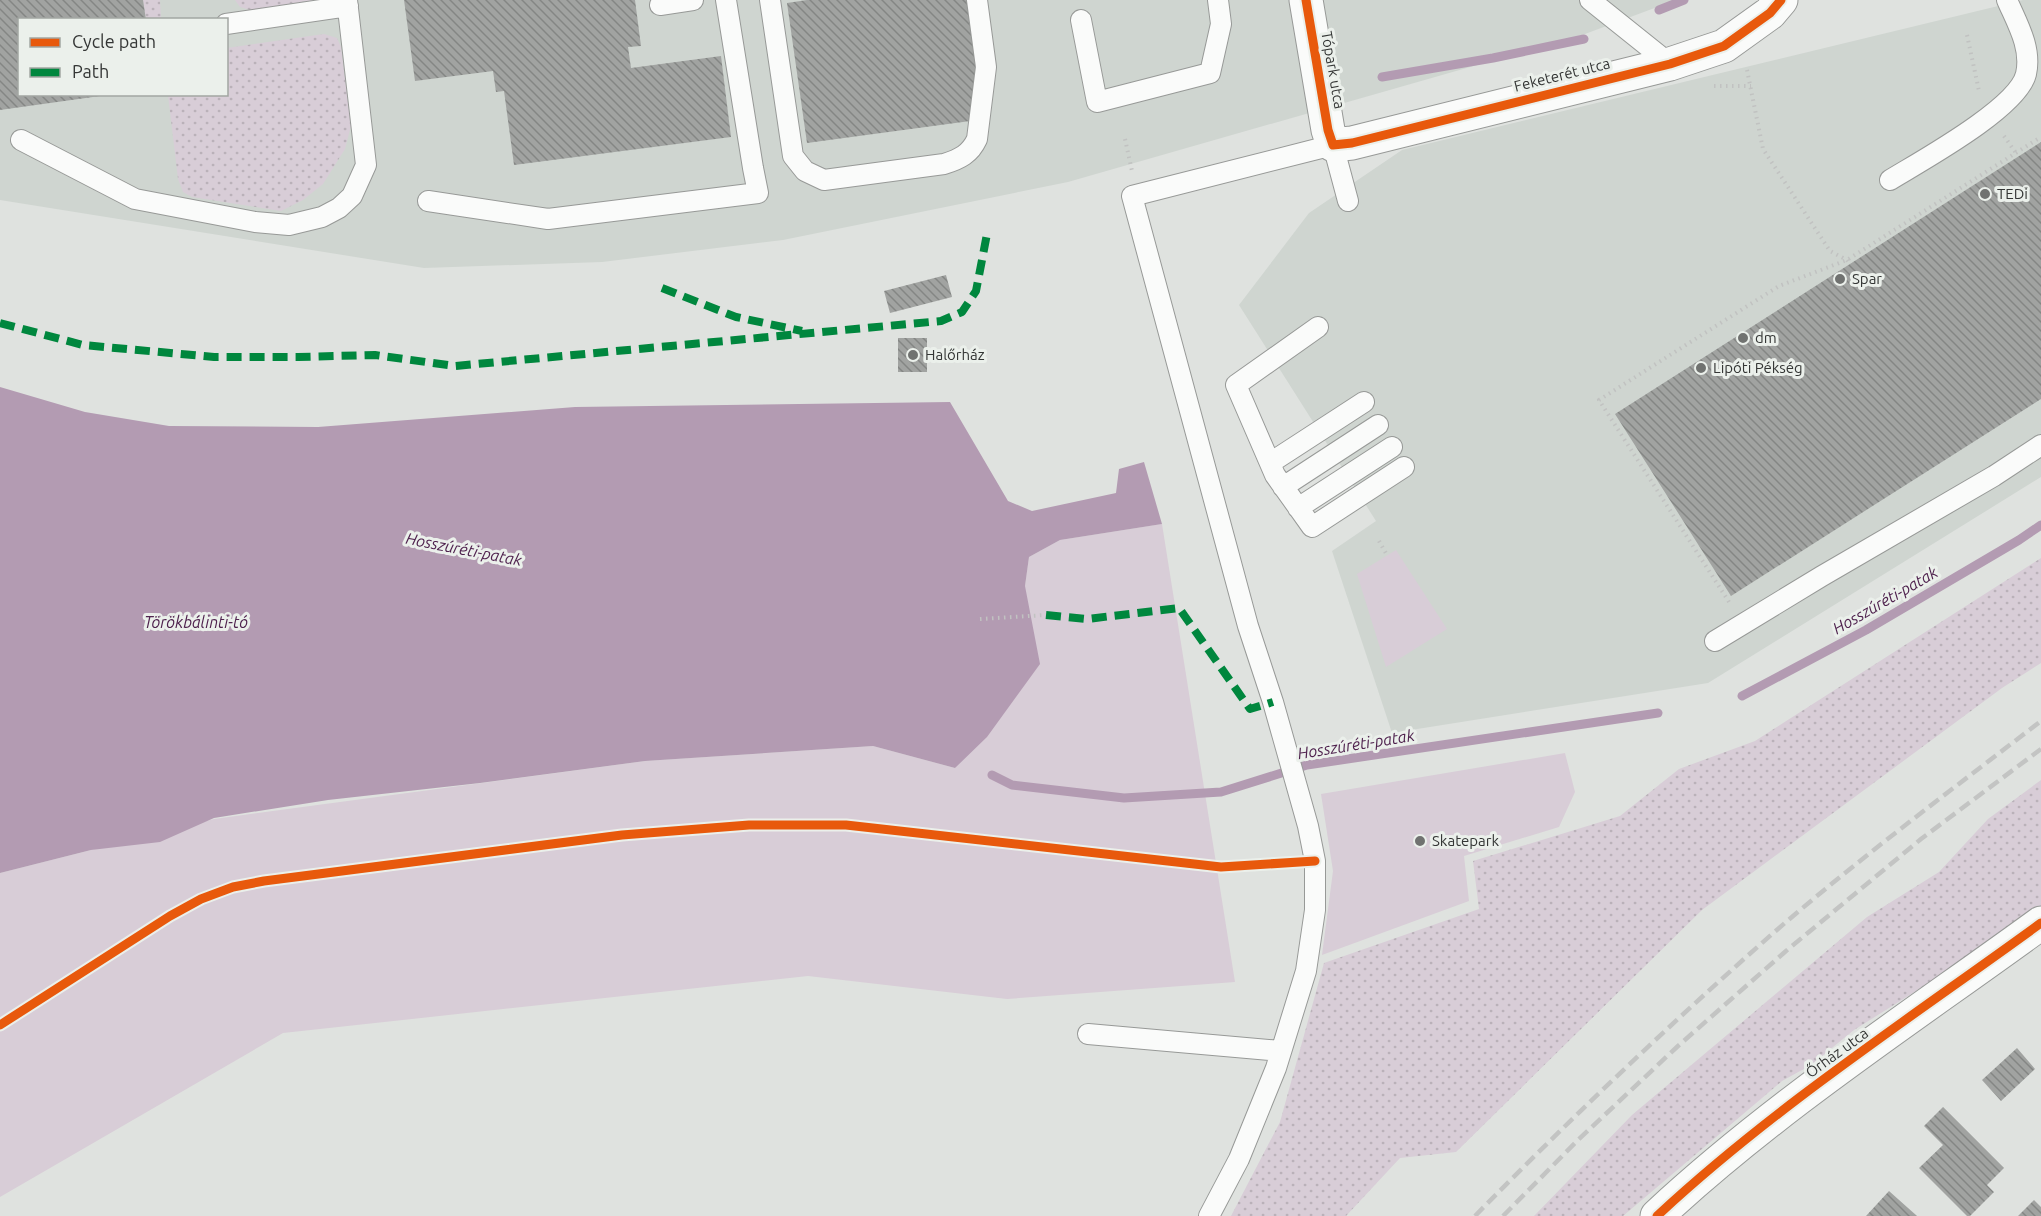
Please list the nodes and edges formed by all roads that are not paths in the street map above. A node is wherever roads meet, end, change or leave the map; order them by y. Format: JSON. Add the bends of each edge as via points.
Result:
{"nodes":[{"id":1,"x":693,"y":0,"type":"edge"},
{"id":2,"x":726,"y":0,"type":"edge"},
{"id":3,"x":771,"y":0,"type":"edge"},
{"id":4,"x":977,"y":0,"type":"edge"},
{"id":5,"x":1218,"y":0,"type":"edge"},
{"id":6,"x":1306,"y":0,"type":"edge"},
{"id":7,"x":1590,"y":0,"type":"edge"},
{"id":8,"x":2007,"y":0,"type":"edge"},
{"id":9,"x":348,"y":3,"type":"edge"},
{"id":10,"x":660,"y":4,"type":"dead end"},
{"id":11,"x":1780,"y":4,"type":"edge"},
{"id":12,"x":1081,"y":20,"type":"dead end"},
{"id":13,"x":228,"y":24,"type":"edge"},
{"id":14,"x":2033,"y":43,"type":"edge"},
{"id":15,"x":1670,"y":64,"type":"junction"},
{"id":16,"x":21,"y":140,"type":"dead end"},
{"id":17,"x":1333,"y":145,"type":"junction"},
{"id":18,"x":1890,"y":180,"type":"dead end"},
{"id":19,"x":428,"y":201,"type":"dead end"},
{"id":20,"x":1348,"y":201,"type":"dead end"},
{"id":21,"x":1318,"y":327,"type":"dead end"},
{"id":22,"x":1364,"y":402,"type":"dead end"},
{"id":23,"x":1378,"y":425,"type":"dead end"},
{"id":24,"x":2041,"y":444,"type":"edge"},
{"id":25,"x":1392,"y":447,"type":"dead end"},
{"id":26,"x":1270,"y":463,"type":"junction"},
{"id":27,"x":1404,"y":467,"type":"dead end"},
{"id":28,"x":1283,"y":487,"type":"junction"},
{"id":29,"x":1298,"y":508,"type":"junction"},
{"id":30,"x":1715,"y":641,"type":"dead end"},
{"id":31,"x":2041,"y":923,"type":"edge"},
{"id":32,"x":1088,"y":1034,"type":"dead end"},
{"id":33,"x":1281,"y":1051,"type":"junction"},
{"id":34,"x":1209,"y":1216,"type":"edge"},
{"id":35,"x":1657,"y":1216,"type":"edge"}],
"edges":[{"from":1,"to":10,"type":"lane"},
{"from":2,"to":19,"type":"lane","via":[[758,193],[548,219]]},
{"from":3,"to":4,"type":"lane","via":[[793,156],[805,171],[824,180],[944,165],[972,149],[986,67]]},
{"from":5,"to":12,"type":"lane","via":[[1221,24],[1210,73],[1097,102]]},
{"from":6,"to":17,"type":"street","name":"Tópark utca"},
{"from":7,"to":15,"type":"lane"},
{"from":8,"to":14,"type":"lane"},
{"from":9,"to":13,"type":"lane"},
{"from":9,"to":16,"type":"lane","via":[[366,165],[352,196],[322,218],[289,225],[255,222],[135,199]]},
{"from":11,"to":15,"type":"street","name":"Feketerét utca","via":[[1724,46]]},
{"from":14,"to":18,"type":"lane","via":[[2026,75],[2014,94],[1991,116]]},
{"from":15,"to":17,"type":"street","name":"Feketerét utca"},
{"from":17,"to":20,"type":"lane"},
{"from":17,"to":33,"type":"lane","via":[[1132,196],[1315,861],[1316,910],[1306,971]]},
{"from":21,"to":26,"type":"lane","via":[[1236,385]]},
{"from":22,"to":26,"type":"lane"},
{"from":23,"to":28,"type":"lane"},
{"from":24,"to":30,"type":"lane","via":[[1994,476]]},
{"from":25,"to":29,"type":"lane"},
{"from":26,"to":28,"type":"lane"},
{"from":27,"to":29,"type":"lane","via":[[1312,527]]},
{"from":28,"to":29,"type":"lane"},
{"from":31,"to":35,"type":"street","name":"Őrház utca","via":[[1750,1136]]},
{"from":32,"to":33,"type":"lane"},
{"from":33,"to":34,"type":"lane","via":[[1239,1159]]}]}
